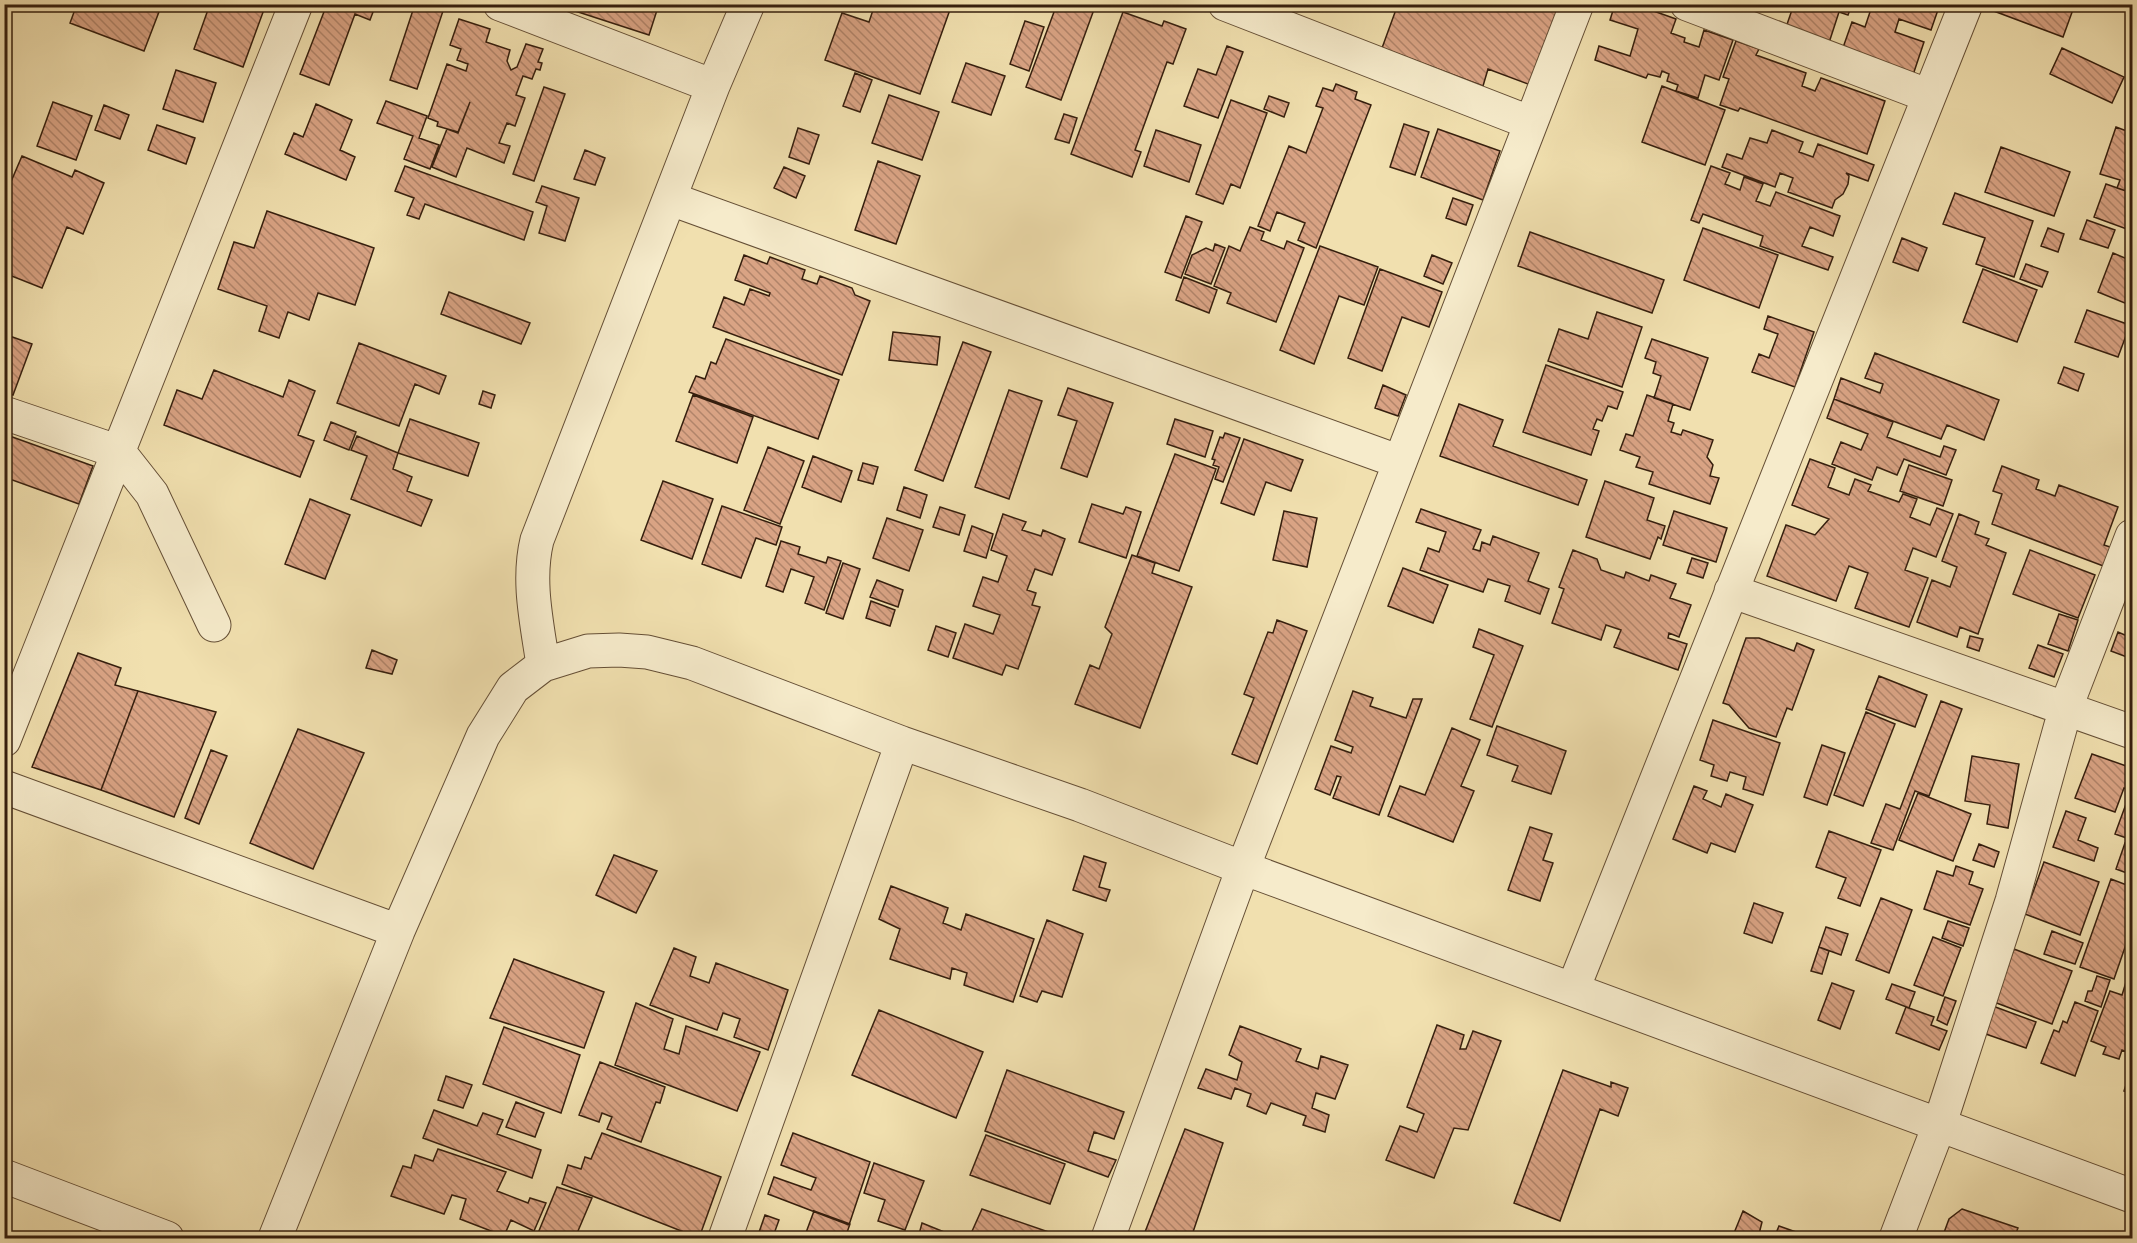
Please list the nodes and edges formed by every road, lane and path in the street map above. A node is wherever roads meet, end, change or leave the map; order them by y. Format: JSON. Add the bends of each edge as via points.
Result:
{"nodes":[{"id":1,"x":296,"y":4,"type":"edge"},
{"id":2,"x":500,"y":4,"type":"edge"},
{"id":3,"x":748,"y":4,"type":"edge"},
{"id":4,"x":1225,"y":4,"type":"edge"},
{"id":5,"x":1577,"y":4,"type":"edge"},
{"id":6,"x":1687,"y":4,"type":"edge"},
{"id":7,"x":1966,"y":4,"type":"edge"},
{"id":8,"x":713,"y":86,"type":"junction"},
{"id":9,"x":1929,"y":96,"type":"junction"},
{"id":10,"x":1531,"y":123,"type":"junction"},
{"id":11,"x":671,"y":199,"type":"junction"},
{"id":12,"x":4,"y":412,"type":"edge"},
{"id":13,"x":119,"y":452,"type":"junction"},
{"id":14,"x":1400,"y":462,"type":"junction"},
{"id":15,"x":2133,"y":536,"type":"edge"},
{"id":16,"x":1731,"y":591,"type":"junction"},
{"id":17,"x":214,"y":624,"type":"dead end"},
{"id":18,"x":543,"y":665,"type":"junction"},
{"id":19,"x":2066,"y":707,"type":"junction"},
{"id":20,"x":2133,"y":732,"type":"edge"},
{"id":21,"x":4,"y":740,"type":"edge"},
{"id":22,"x":902,"y":743,"type":"junction"},
{"id":23,"x":4,"y":787,"type":"edge"},
{"id":24,"x":1243,"y":868,"type":"junction"},
{"id":25,"x":399,"y":931,"type":"junction"},
{"id":26,"x":1573,"y":989,"type":"junction"},
{"id":27,"x":1940,"y":1123,"type":"junction"},
{"id":28,"x":4,"y":1176,"type":"edge"},
{"id":29,"x":2133,"y":1196,"type":"edge"},
{"id":30,"x":167,"y":1239,"type":"edge"},
{"id":31,"x":275,"y":1239,"type":"edge"},
{"id":32,"x":725,"y":1239,"type":"edge"},
{"id":33,"x":1108,"y":1239,"type":"edge"},
{"id":34,"x":1896,"y":1239,"type":"edge"}],
"edges":[{"from":1,"to":13,"type":"street"},
{"from":2,"to":8,"type":"street"},
{"from":3,"to":8,"type":"street"},
{"from":4,"to":10,"type":"street"},
{"from":5,"to":10,"type":"street"},
{"from":6,"to":9,"type":"street"},
{"from":7,"to":9,"type":"street"},
{"from":8,"to":11,"type":"street"},
{"from":9,"to":16,"type":"street"},
{"from":10,"to":14,"type":"street"},
{"from":11,"to":14,"type":"street"},
{"from":11,"to":18,"type":"street","via":[[537,540],[532,574]]},
{"from":12,"to":13,"type":"street"},
{"from":13,"to":17,"type":"street","via":[[152,494]]},
{"from":13,"to":21,"type":"street"},
{"from":14,"to":24,"type":"street"},
{"from":15,"to":19,"type":"street"},
{"from":16,"to":19,"type":"street"},
{"from":16,"to":26,"type":"street"},
{"from":18,"to":22,"type":"street","via":[[588,651],[647,652],[692,663]]},
{"from":18,"to":25,"type":"street","via":[[513,688],[483,736]]},
{"from":19,"to":20,"type":"street"},
{"from":19,"to":27,"type":"street","via":[[2012,901]]},
{"from":22,"to":24,"type":"street","via":[[1080,805]]},
{"from":22,"to":32,"type":"street"},
{"from":23,"to":25,"type":"street"},
{"from":24,"to":26,"type":"street"},
{"from":24,"to":33,"type":"street"},
{"from":25,"to":31,"type":"street"},
{"from":26,"to":27,"type":"street"},
{"from":27,"to":29,"type":"street"},
{"from":27,"to":34,"type":"street"},
{"from":28,"to":30,"type":"street"}]}
